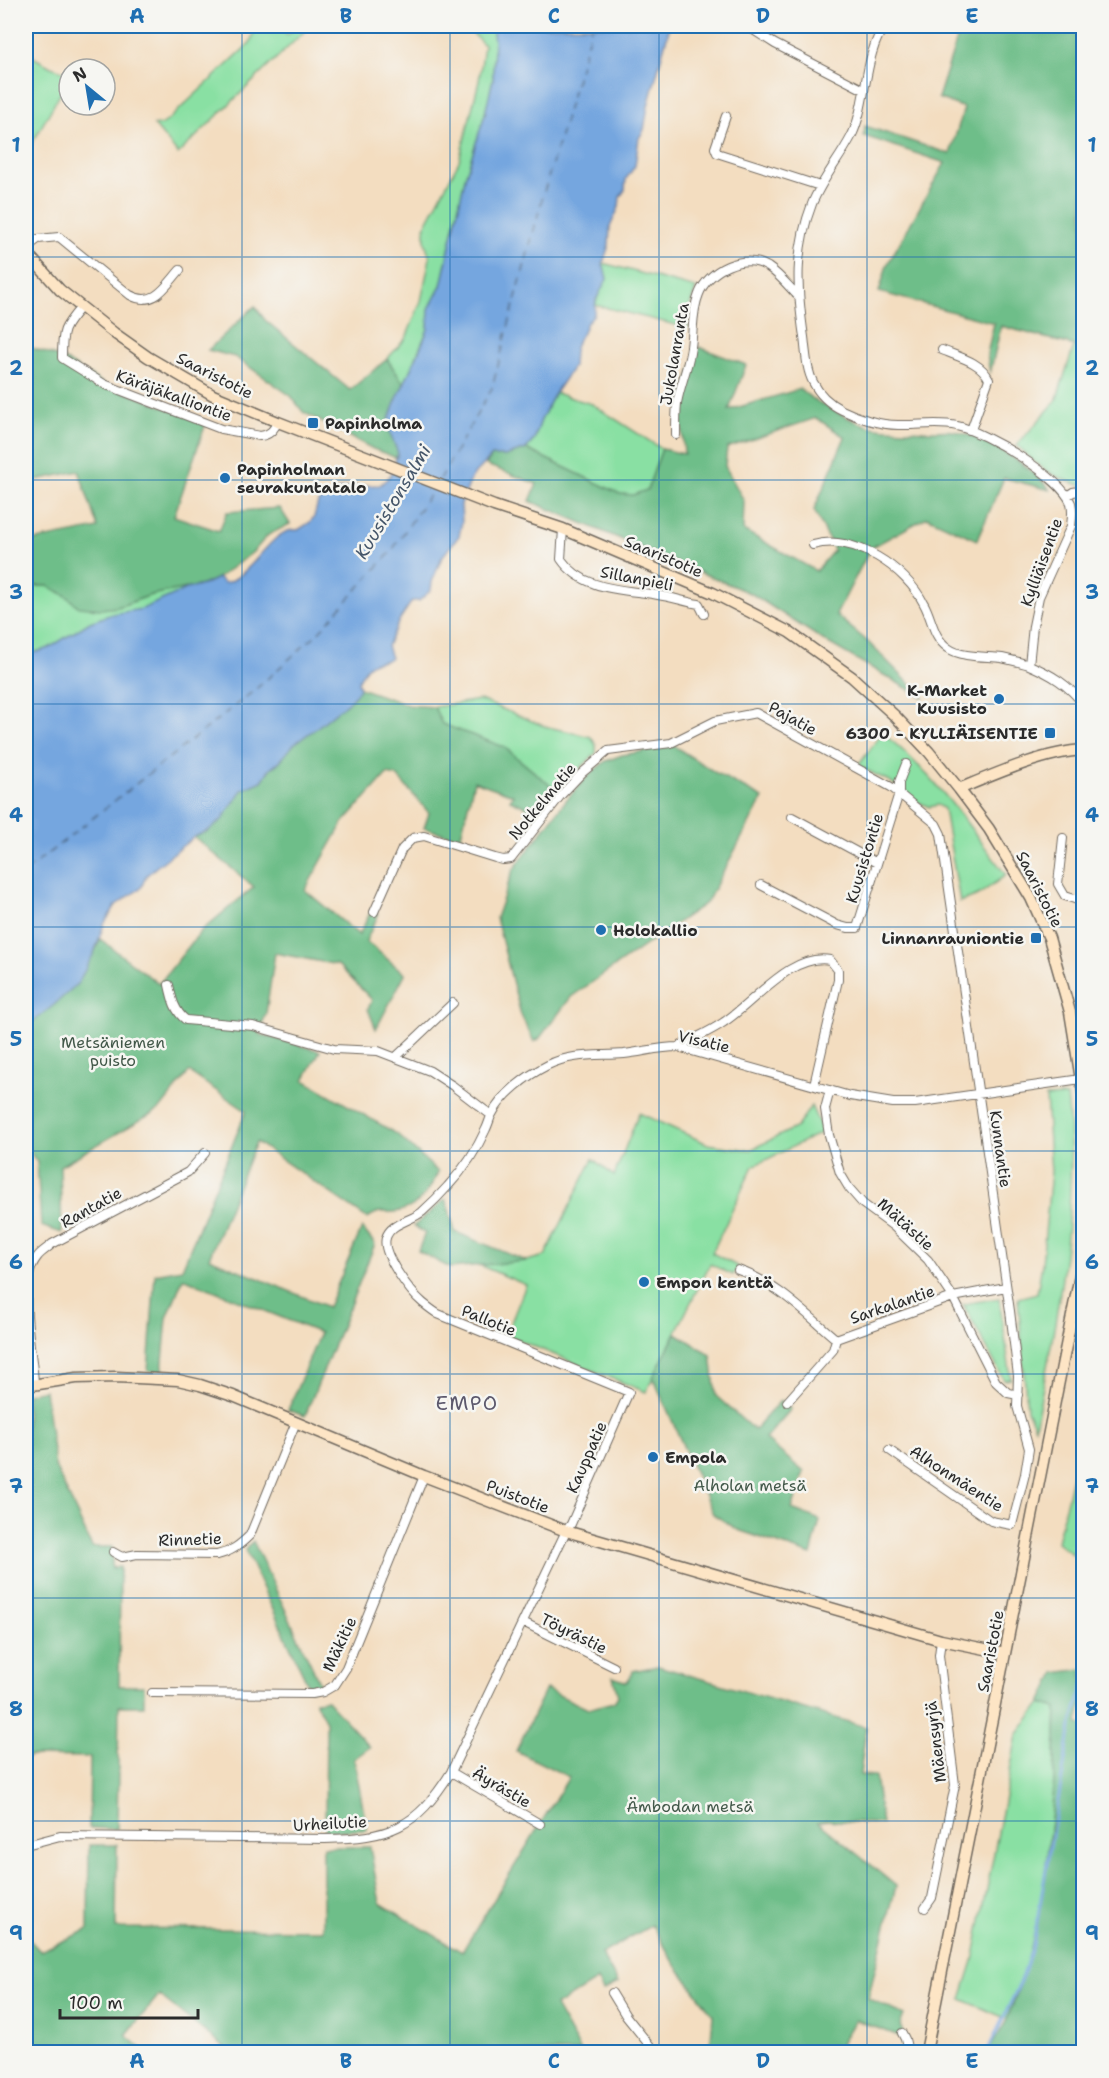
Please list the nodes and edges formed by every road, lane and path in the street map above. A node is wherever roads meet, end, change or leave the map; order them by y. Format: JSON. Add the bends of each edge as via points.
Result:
{"nodes":[{"id":1,"x":747,"y":26,"type":"edge"},
{"id":2,"x":885,"y":26,"type":"edge"},
{"id":3,"x":864,"y":90,"type":"junction"},
{"id":4,"x":726,"y":116,"type":"dead end"},
{"id":5,"x":820,"y":186,"type":"junction"},
{"id":6,"x":26,"y":250,"type":"edge"},
{"id":7,"x":180,"y":270,"type":"dead end"},
{"id":8,"x":798,"y":297,"type":"junction"},
{"id":9,"x":81,"y":307,"type":"junction"},
{"id":10,"x":942,"y":350,"type":"dead end"},
{"id":11,"x":278,"y":422,"type":"junction"},
{"id":12,"x":971,"y":430,"type":"junction"},
{"id":13,"x":676,"y":435,"type":"dead end"},
{"id":14,"x":1083,"y":490,"type":"edge"},
{"id":15,"x":1067,"y":496,"type":"junction"},
{"id":16,"x":563,"y":529,"type":"junction"},
{"id":17,"x":813,"y":545,"type":"dead end"},
{"id":18,"x":704,"y":614,"type":"dead end"},
{"id":19,"x":1029,"y":664,"type":"junction"},
{"id":20,"x":1083,"y":705,"type":"edge"},
{"id":21,"x":1083,"y":750,"type":"edge"},
{"id":22,"x":599,"y":757,"type":"joint"},
{"id":23,"x":906,"y":764,"type":"dead end"},
{"id":24,"x":959,"y":789,"type":"junction"},
{"id":25,"x":899,"y":793,"type":"junction"},
{"id":26,"x":792,"y":817,"type":"dead end"},
{"id":27,"x":1063,"y":838,"type":"dead end"},
{"id":28,"x":877,"y":863,"type":"junction"},
{"id":29,"x":760,"y":885,"type":"dead end"},
{"id":30,"x":1083,"y":902,"type":"edge"},
{"id":31,"x":374,"y":912,"type":"dead end"},
{"id":32,"x":169,"y":985,"type":"dead end"},
{"id":33,"x":453,"y":1003,"type":"dead end"},
{"id":34,"x":678,"y":1047,"type":"junction"},
{"id":35,"x":396,"y":1057,"type":"junction"},
{"id":36,"x":1081,"y":1079,"type":"junction"},
{"id":37,"x":814,"y":1085,"type":"junction"},
{"id":38,"x":830,"y":1090,"type":"junction"},
{"id":39,"x":979,"y":1095,"type":"junction"},
{"id":40,"x":1083,"y":1098,"type":"edge"},
{"id":41,"x":491,"y":1115,"type":"junction"},
{"id":42,"x":206,"y":1153,"type":"dead end"},
{"id":43,"x":391,"y":1228,"type":"joint"},
{"id":44,"x":1083,"y":1255,"type":"edge"},
{"id":45,"x":738,"y":1270,"type":"dead end"},
{"id":46,"x":1006,"y":1287,"type":"junction"},
{"id":47,"x":953,"y":1298,"type":"junction"},
{"id":48,"x":836,"y":1339,"type":"junction"},
{"id":49,"x":30,"y":1385,"type":"edge"},
{"id":50,"x":629,"y":1392,"type":"joint"},
{"id":51,"x":1018,"y":1395,"type":"junction"},
{"id":52,"x":787,"y":1402,"type":"dead end"},
{"id":53,"x":296,"y":1422,"type":"junction"},
{"id":54,"x":889,"y":1450,"type":"dead end"},
{"id":55,"x":424,"y":1476,"type":"junction"},
{"id":56,"x":1012,"y":1525,"type":"joint"},
{"id":57,"x":566,"y":1531,"type":"junction"},
{"id":58,"x":113,"y":1552,"type":"dead end"},
{"id":59,"x":523,"y":1622,"type":"junction"},
{"id":60,"x":941,"y":1640,"type":"junction"},
{"id":61,"x":1005,"y":1653,"type":"junction"},
{"id":62,"x":614,"y":1667,"type":"dead end"},
{"id":63,"x":152,"y":1693,"type":"dead end"},
{"id":64,"x":451,"y":1772,"type":"junction"},
{"id":65,"x":540,"y":1824,"type":"dead end"},
{"id":66,"x":26,"y":1845,"type":"edge"},
{"id":67,"x":925,"y":1908,"type":"dead end"},
{"id":68,"x":612,"y":1993,"type":"dead end"},
{"id":69,"x":902,"y":2033,"type":"dead end"},
{"id":70,"x":655,"y":2052,"type":"edge"},
{"id":71,"x":908,"y":2052,"type":"edge"},
{"id":72,"x":926,"y":2052,"type":"edge"}],
"edges":[{"from":1,"to":3,"type":"street"},
{"from":2,"to":3,"type":"street","name":"Kylliäisentie","via":[[876,40]]},
{"from":3,"to":5,"type":"street","name":"Kylliäisentie","via":[[855,128]]},
{"from":4,"to":5,"type":"street","via":[[715,148],[717,153]]},
{"from":5,"to":8,"type":"street","name":"Kylliäisentie","via":[[801,247]]},
{"from":6,"to":7,"type":"street","via":[[38,239],[59,237],[139,300],[159,294]]},
{"from":6,"to":9,"type":"main road","name":"Saaristotie","via":[[60,290]]},
{"from":8,"to":12,"type":"street","name":"Kylliäisentie","via":[[808,367],[829,402],[856,416],[884,423],[937,423]]},
{"from":8,"to":13,"type":"street","name":"Jukolanranta","via":[[767,266],[756,263],[730,265],[706,281],[695,306],[690,353],[677,402]]},
{"from":9,"to":11,"type":"main road","name":"Saaristotie","via":[[191,383]]},
{"from":9,"to":11,"type":"street","name":"Käräjäkalliontie","via":[[65,326],[62,358],[104,384],[221,429],[260,436],[272,431]]},
{"from":10,"to":12,"type":"street","via":[[979,366],[988,379]]},
{"from":11,"to":16,"type":"main road","name":"Saaristotie"},
{"from":12,"to":15,"type":"street","name":"Kylliäisentie","via":[[1012,451]]},
{"from":14,"to":15,"type":"street"},
{"from":15,"to":19,"type":"street","name":"Kylliäisentie","via":[[1073,514],[1071,526],[1040,597]]},
{"from":16,"to":18,"type":"street","name":"Sillanpieli","via":[[561,559],[585,580],[602,587],[699,604]]},
{"from":16,"to":24,"type":"main road","name":"Saaristotie","via":[[713,593],[789,632],[852,677],[895,716]]},
{"from":17,"to":19,"type":"street","via":[[826,542],[856,546],[888,564],[918,593],[938,638],[949,649]]},
{"from":19,"to":20,"type":"street","via":[[1056,677]]},
{"from":21,"to":24,"type":"main road","via":[[1056,754]]},
{"from":22,"to":25,"type":"street","name":"Pajatie","via":[[608,751],[671,743],[715,721],[756,713]]},
{"from":22,"to":31,"type":"street","name":"Notkelmatie","via":[[561,795],[511,859],[495,858],[424,836],[407,842]]},
{"from":23,"to":25,"type":"street","name":"Kuusistontie"},
{"from":24,"to":36,"type":"main road","name":"Saaristotie","via":[[1011,863],[1039,913],[1070,1012]]},
{"from":25,"to":28,"type":"street","name":"Kuusistontie"},
{"from":25,"to":39,"type":"street","name":"Kunnantie","via":[[936,824],[941,834]]},
{"from":26,"to":28,"type":"street"},
{"from":27,"to":30,"type":"street","via":[[1058,884],[1065,896]]},
{"from":28,"to":29,"type":"street","name":"Kuusistontie","via":[[857,928],[837,925]]},
{"from":32,"to":35,"type":"street","via":[[179,1015],[186,1020],[253,1026],[334,1049],[378,1050]]},
{"from":33,"to":35,"type":"street"},
{"from":34,"to":37,"type":"street","name":"Visatie"},
{"from":34,"to":37,"type":"street","via":[[724,1023],[805,961],[831,960],[838,970],[838,980]]},
{"from":34,"to":41,"type":"street","name":"Visatie","via":[[563,1059],[523,1080]]},
{"from":35,"to":41,"type":"street","via":[[430,1071]]},
{"from":36,"to":39,"type":"street","name":"Visatie"},
{"from":36,"to":40,"type":"main road","name":"Saaristotie"},
{"from":37,"to":38,"type":"street","name":"Visatie"},
{"from":38,"to":39,"type":"street","name":"Visatie","via":[[893,1103]]},
{"from":38,"to":47,"type":"street","name":"Mätästie","via":[[825,1109],[840,1173],[863,1204],[912,1242]]},
{"from":39,"to":46,"type":"street","name":"Kunnantie"},
{"from":41,"to":43,"type":"street","name":"Visatie","via":[[482,1138],[450,1185],[420,1214]]},
{"from":42,"to":49,"type":"street","name":"Rantatie","via":[[188,1172],[62,1238],[38,1256],[28,1277]]},
{"from":43,"to":50,"type":"street","name":"Pallotie","via":[[385,1239],[386,1249],[395,1267],[423,1303],[438,1314]]},
{"from":44,"to":61,"type":"main road","name":"Saaristotie"},
{"from":45,"to":48,"type":"street","name":"Sarkalantie","via":[[757,1276],[781,1292]]},
{"from":46,"to":47,"type":"street","name":"Sarkalantie"},
{"from":46,"to":51,"type":"street","name":"Kunnantie"},
{"from":47,"to":48,"type":"street","name":"Sarkalantie"},
{"from":47,"to":51,"type":"street","name":"Mätästie","via":[[996,1382],[1008,1394]]},
{"from":48,"to":52,"type":"street","via":[[833,1350]]},
{"from":49,"to":53,"type":"main road","name":"Puistotie","via":[[76,1378],[178,1380],[233,1396]]},
{"from":50,"to":57,"type":"street","name":"Kauppatie"},
{"from":51,"to":56,"type":"street","name":"Kunnantie","via":[[1017,1406],[1029,1449]]},
{"from":53,"to":55,"type":"main road","name":"Puistotie"},
{"from":53,"to":58,"type":"street","name":"Rinnetie","via":[[250,1535],[228,1553],[122,1557]]},
{"from":54,"to":56,"type":"street","name":"Alhonmäentie","via":[[991,1521]]},
{"from":55,"to":57,"type":"main road","name":"Puistotie"},
{"from":55,"to":63,"type":"street","name":"Mäkitie","via":[[346,1668],[335,1685],[324,1692],[299,1695]]},
{"from":57,"to":59,"type":"street","name":"Urheilutie"},
{"from":57,"to":60,"type":"main road","name":"Puistotie"},
{"from":59,"to":62,"type":"street","name":"Töyrästie"},
{"from":59,"to":64,"type":"street","name":"Urheilutie"},
{"from":60,"to":61,"type":"main road","name":"Puistotie"},
{"from":60,"to":67,"type":"street","name":"Mäensyrjä","via":[[939,1655],[955,1785],[932,1898]]},
{"from":61,"to":72,"type":"main road","name":"Saaristotie"},
{"from":64,"to":65,"type":"street","name":"Äyrästie"},
{"from":64,"to":66,"type":"street","name":"Urheilutie","via":[[429,1805],[415,1818],[368,1837],[60,1836]]},
{"from":68,"to":70,"type":"street"},
{"from":69,"to":71,"type":"street"}]}
